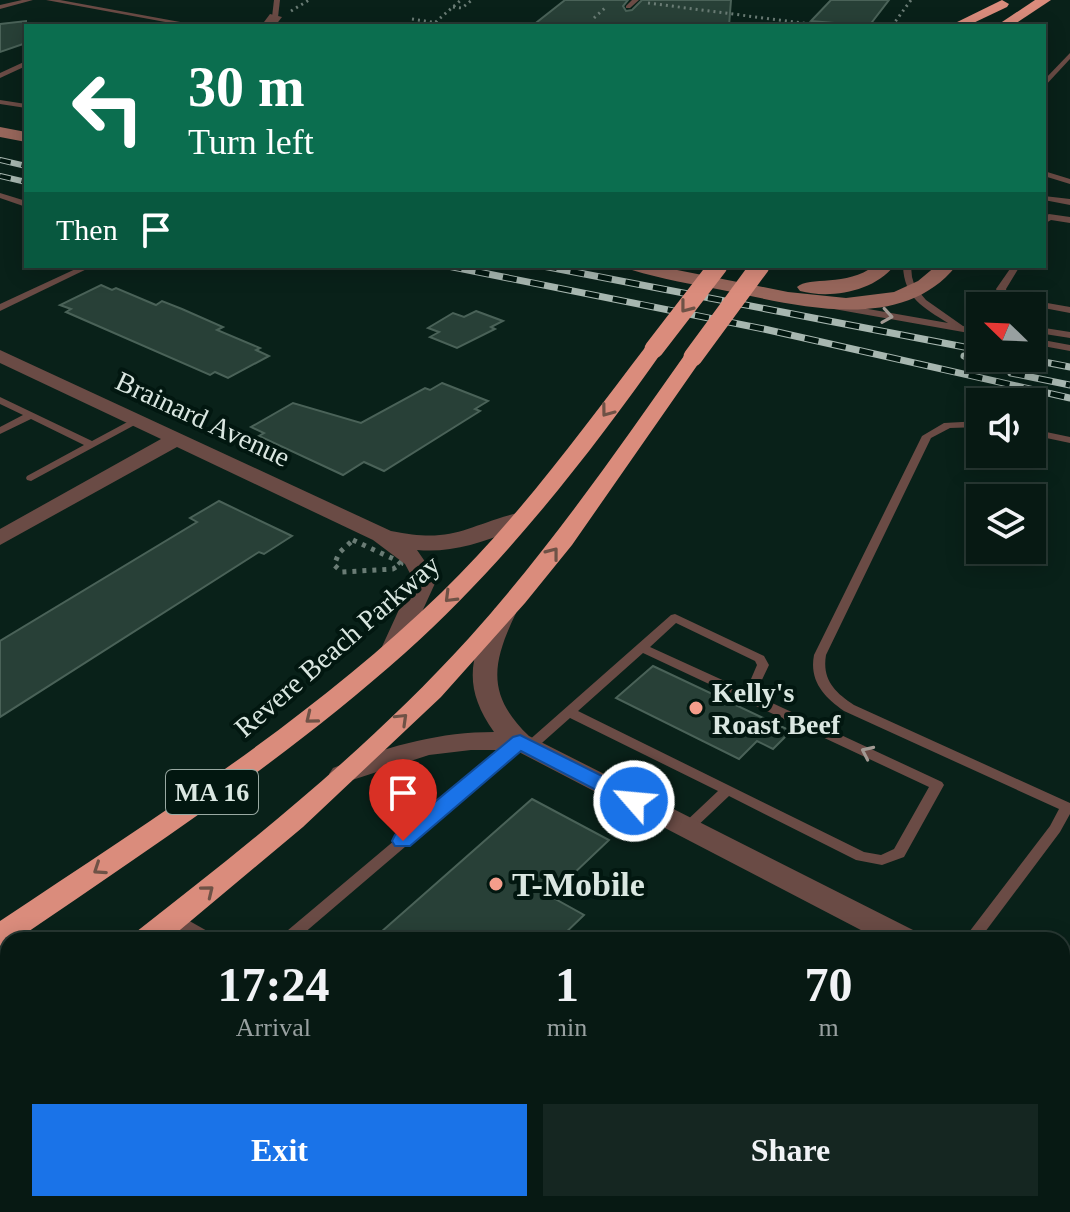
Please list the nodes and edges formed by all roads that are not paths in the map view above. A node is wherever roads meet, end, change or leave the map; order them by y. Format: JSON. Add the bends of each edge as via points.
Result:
{"nodes":[{"id":1,"x":30,"y":0,"type":"edge"},
{"id":2,"x":49,"y":0,"type":"edge"},
{"id":3,"x":277,"y":0,"type":"edge"},
{"id":4,"x":1044,"y":0,"type":"edge"},
{"id":5,"x":639,"y":1,"type":"edge"},
{"id":6,"x":1005,"y":2,"type":"edge"},
{"id":7,"x":0,"y":7,"type":"edge"},
{"id":8,"x":628,"y":7,"type":"dead end"},
{"id":9,"x":272,"y":22,"type":"edge"},
{"id":10,"x":187,"y":24,"type":"edge"},
{"id":11,"x":960,"y":24,"type":"edge"},
{"id":12,"x":971,"y":24,"type":"edge"},
{"id":13,"x":1006,"y":24,"type":"edge"},
{"id":14,"x":1070,"y":55,"type":"edge"},
{"id":15,"x":24,"y":64,"type":"edge"},
{"id":16,"x":0,"y":76,"type":"edge"},
{"id":17,"x":1046,"y":83,"type":"edge"},
{"id":18,"x":0,"y":102,"type":"edge"},
{"id":19,"x":24,"y":106,"type":"edge"},
{"id":20,"x":0,"y":132,"type":"edge"},
{"id":21,"x":24,"y":137,"type":"edge"},
{"id":22,"x":1046,"y":174,"type":"edge"},
{"id":23,"x":1070,"y":182,"type":"edge"},
{"id":24,"x":0,"y":195,"type":"edge"},
{"id":25,"x":1046,"y":198,"type":"edge"},
{"id":26,"x":1070,"y":202,"type":"edge"},
{"id":27,"x":24,"y":203,"type":"edge"},
{"id":28,"x":1046,"y":219,"type":"edge"},
{"id":29,"x":1070,"y":220,"type":"edge"},
{"id":30,"x":61,"y":268,"type":"edge"},
{"id":31,"x":85,"y":268,"type":"edge"},
{"id":32,"x":648,"y":268,"type":"edge"},
{"id":33,"x":701,"y":268,"type":"edge"},
{"id":34,"x":716,"y":268,"type":"edge"},
{"id":35,"x":759,"y":268,"type":"edge"},
{"id":36,"x":882,"y":268,"type":"edge"},
{"id":37,"x":907,"y":268,"type":"edge"},
{"id":38,"x":945,"y":268,"type":"edge"},
{"id":39,"x":1015,"y":268,"type":"edge"},
{"id":40,"x":74,"y":274,"type":"junction"},
{"id":41,"x":913,"y":292,"type":"junction"},
{"id":42,"x":810,"y":302,"type":"junction"},
{"id":43,"x":0,"y":308,"type":"edge"},
{"id":44,"x":1070,"y":310,"type":"edge"},
{"id":45,"x":963,"y":329,"type":"junction"},
{"id":46,"x":966,"y":329,"type":"edge"},
{"id":47,"x":1046,"y":329,"type":"edge"},
{"id":48,"x":1070,"y":332,"type":"edge"},
{"id":49,"x":1046,"y":344,"type":"edge"},
{"id":50,"x":1070,"y":348,"type":"edge"},
{"id":51,"x":0,"y":356,"type":"edge"},
{"id":52,"x":0,"y":400,"type":"edge"},
{"id":53,"x":31,"y":415,"type":"junction"},
{"id":54,"x":137,"y":421,"type":"junction"},
{"id":55,"x":966,"y":424,"type":"edge"},
{"id":56,"x":0,"y":431,"type":"edge"},
{"id":57,"x":1046,"y":435,"type":"edge"},
{"id":58,"x":177,"y":439,"type":"junction"},
{"id":59,"x":1070,"y":440,"type":"edge"},
{"id":60,"x":92,"y":445,"type":"junction"},
{"id":61,"x":31,"y":478,"type":"dead end"},
{"id":62,"x":521,"y":519,"type":"junction"},
{"id":63,"x":0,"y":538,"type":"edge"},
{"id":64,"x":412,"y":549,"type":"junction"},
{"id":65,"x":504,"y":613,"type":"junction"},
{"id":66,"x":641,"y":647,"type":"junction"},
{"id":67,"x":392,"y":651,"type":"junction"},
{"id":68,"x":742,"y":694,"type":"junction"},
{"id":69,"x":569,"y":712,"type":"junction"},
{"id":70,"x":524,"y":744,"type":"junction"},
{"id":71,"x":343,"y":774,"type":"junction"},
{"id":72,"x":727,"y":790,"type":"junction"},
{"id":73,"x":1068,"y":808,"type":"edge"},
{"id":74,"x":687,"y":828,"type":"junction"},
{"id":75,"x":170,"y":921,"type":"junction"},
{"id":76,"x":6,"y":932,"type":"edge"},
{"id":77,"x":157,"y":932,"type":"edge"},
{"id":78,"x":186,"y":932,"type":"edge"},
{"id":79,"x":296,"y":932,"type":"edge"},
{"id":80,"x":890,"y":932,"type":"edge"},
{"id":81,"x":977,"y":932,"type":"edge"}],
"edges":[{"from":1,"to":7,"type":"lane"},
{"from":2,"to":10,"type":"lane"},
{"from":3,"to":9,"type":"lane"},
{"from":4,"to":13,"type":"highway"},
{"from":5,"to":8,"type":"lane"},
{"from":6,"to":11,"type":"highway"},
{"from":6,"to":12,"type":"highway"},
{"from":14,"to":17,"type":"lane"},
{"from":15,"to":16,"type":"lane"},
{"from":18,"to":19,"type":"lane"},
{"from":20,"to":21,"type":"main road"},
{"from":22,"to":23,"type":"lane"},
{"from":24,"to":27,"type":"lane"},
{"from":25,"to":26,"type":"lane"},
{"from":28,"to":29,"type":"lane"},
{"from":30,"to":40,"type":"lane"},
{"from":31,"to":40,"type":"lane"},
{"from":32,"to":42,"type":"main road"},
{"from":33,"to":36,"type":"main road","via":[[821,288],[858,283]]},
{"from":34,"to":62,"type":"highway","name":"Revere Beach Parkway","number":"MA 16","one_way":true,"bridge":true},
{"from":65,"to":35,"type":"highway","number":"MA 16","one_way":true,"bridge":true,"via":[[569,533]]},
{"from":37,"to":41,"type":"lane"},
{"from":38,"to":41,"type":"main road"},
{"from":39,"to":44,"type":"lane","via":[[1001,289],[1004,298]]},
{"from":40,"to":43,"type":"lane"},
{"from":41,"to":42,"type":"main road","via":[[861,303]]},
{"from":41,"to":45,"type":"lane"},
{"from":42,"to":45,"type":"lane","one_way":true},
{"from":45,"to":46,"type":"lane"},
{"from":47,"to":48,"type":"lane"},
{"from":49,"to":50,"type":"lane"},
{"from":51,"to":54,"type":"street","name":"Brainard Avenue"},
{"from":52,"to":53,"type":"lane"},
{"from":53,"to":56,"type":"lane"},
{"from":53,"to":60,"type":"lane"},
{"from":54,"to":58,"type":"street","name":"Brainard Avenue"},
{"from":54,"to":60,"type":"lane"},
{"from":55,"to":73,"type":"lane","via":[[948,425],[927,436],[820,655],[818,673],[828,692],[849,708]]},
{"from":57,"to":59,"type":"lane"},
{"from":58,"to":63,"type":"street"},
{"from":58,"to":64,"type":"street","name":"Brainard Avenue"},
{"from":60,"to":61,"type":"lane"},
{"from":62,"to":64,"type":"street","via":[[468,540]]},
{"from":62,"to":67,"type":"highway","name":"Revere Beach Parkway","number":"MA 16","one_way":true},
{"from":64,"to":67,"type":"street","via":[[424,583]]},
{"from":65,"to":70,"type":"street","via":[[486,655],[483,683],[494,717]]},
{"from":71,"to":65,"type":"highway","number":"MA 16","one_way":true},
{"from":66,"to":68,"type":"lane"},
{"from":66,"to":68,"type":"lane","via":[[675,618],[753,653],[763,665]]},
{"from":66,"to":69,"type":"lane"},
{"from":67,"to":76,"type":"highway","name":"Revere Beach Parkway","number":"MA 16","one_way":true,"via":[[254,762]]},
{"from":72,"to":68,"type":"lane","one_way":true,"via":[[850,852],[882,860],[899,853],[937,785]]},
{"from":69,"to":70,"type":"lane"},
{"from":69,"to":72,"type":"lane"},
{"from":70,"to":71,"type":"street","via":[[471,738],[419,746]]},
{"from":70,"to":74,"type":"street"},
{"from":70,"to":79,"type":"lane"},
{"from":75,"to":71,"type":"highway","number":"MA 16","one_way":true},
{"from":72,"to":74,"type":"lane"},
{"from":73,"to":81,"type":"lane"},
{"from":74,"to":80,"type":"street"},
{"from":75,"to":77,"type":"highway","number":"MA 16"},
{"from":75,"to":78,"type":"street"}]}
